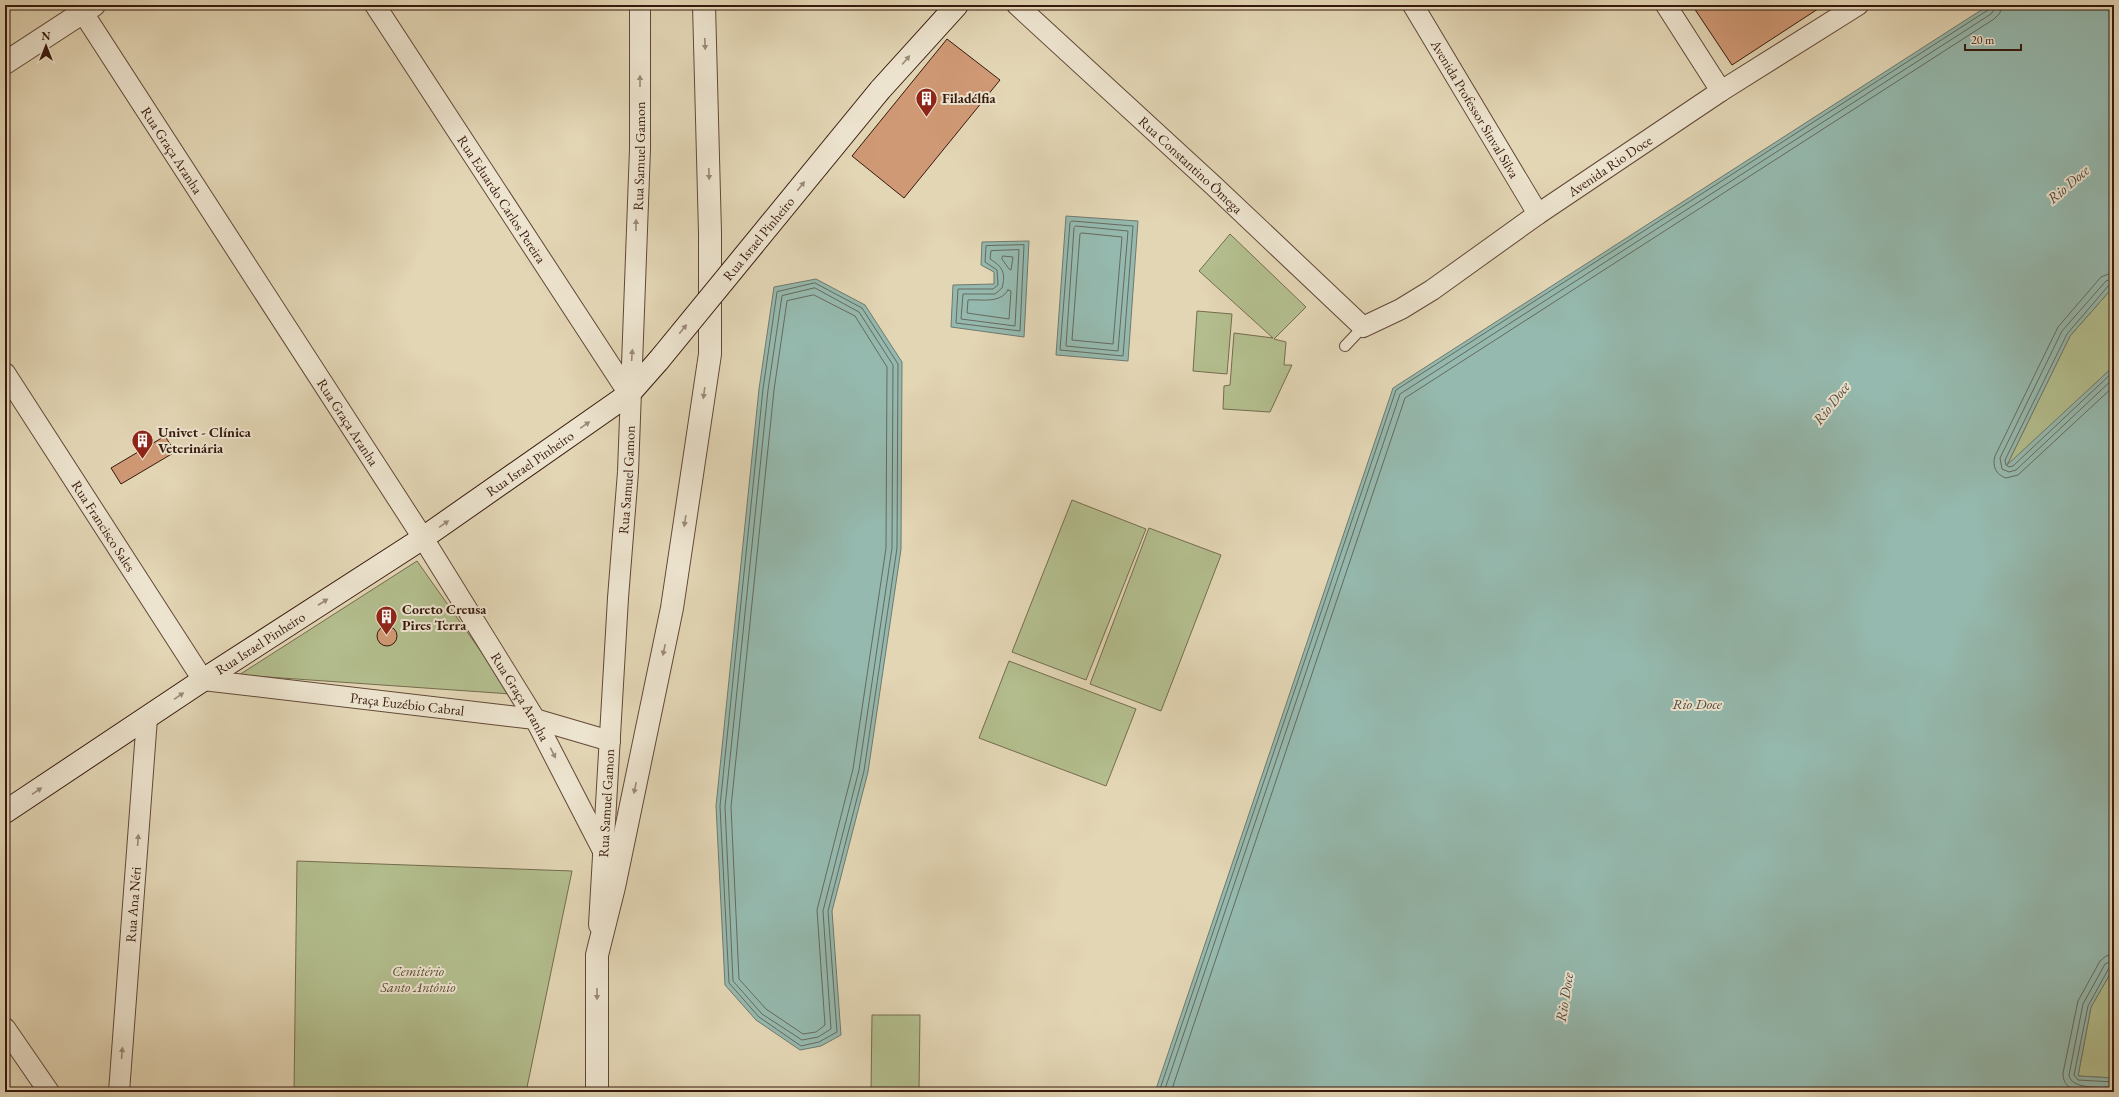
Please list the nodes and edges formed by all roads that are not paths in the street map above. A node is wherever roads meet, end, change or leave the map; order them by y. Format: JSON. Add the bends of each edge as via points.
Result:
{"nodes":[{"id":1,"x":375,"y":5,"type":"edge"},
{"id":2,"x":640,"y":5,"type":"edge"},
{"id":3,"x":704,"y":5,"type":"edge"},
{"id":4,"x":957,"y":5,"type":"edge"},
{"id":5,"x":1017,"y":5,"type":"edge"},
{"id":6,"x":1413,"y":5,"type":"edge"},
{"id":7,"x":1666,"y":5,"type":"edge"},
{"id":8,"x":1858,"y":5,"type":"edge"},
{"id":9,"x":85,"y":7,"type":"edge"},
{"id":10,"x":5,"y":63,"type":"edge"},
{"id":11,"x":1722,"y":91,"type":"junction"},
{"id":12,"x":1538,"y":214,"type":"junction"},
{"id":13,"x":1363,"y":327,"type":"junction"},
{"id":14,"x":1346,"y":346,"type":"dead end"},
{"id":15,"x":5,"y":373,"type":"edge"},
{"id":16,"x":629,"y":394,"type":"junction"},
{"id":17,"x":423,"y":538,"type":"junction"},
{"id":18,"x":203,"y":680,"type":"junction"},
{"id":19,"x":147,"y":718,"type":"junction"},
{"id":20,"x":535,"y":719,"type":"junction"},
{"id":21,"x":610,"y":741,"type":"junction"},
{"id":22,"x":5,"y":812,"type":"edge"},
{"id":23,"x":602,"y":849,"type":"junction"},
{"id":24,"x":597,"y":955,"type":"junction"},
{"id":25,"x":5,"y":1028,"type":"edge"},
{"id":26,"x":49,"y":1092,"type":"edge"},
{"id":27,"x":120,"y":1092,"type":"edge"},
{"id":28,"x":597,"y":1092,"type":"edge"}],
"edges":[{"from":1,"to":16,"type":"street","name":"Rua Eduardo Carlos Pereira"},
{"from":16,"to":2,"type":"street","name":"Rua Samuel Gamon","one_way":true,"via":[[640,149]]},
{"from":3,"to":24,"type":"main road","one_way":true,"via":[[710,233],[710,354],[672,608],[614,887]]},
{"from":16,"to":4,"type":"main road","name":"Rua Israel Pinheiro","one_way":true,"bridge":true,"via":[[880,90]]},
{"from":5,"to":13,"type":"street","name":"Rua Constantino Ômega"},
{"from":6,"to":12,"type":"street","name":"Avenida Professor Sinval Silva"},
{"from":7,"to":11,"type":"street"},
{"from":8,"to":11,"type":"street","name":"Avenida Rio Doce"},
{"from":9,"to":10,"type":"main road"},
{"from":9,"to":17,"type":"street","name":"Rua Graça Aranha"},
{"from":11,"to":12,"type":"street","name":"Avenida Rio Doce"},
{"from":12,"to":13,"type":"street","name":"Avenida Rio Doce","via":[[1432,290],[1401,309]]},
{"from":13,"to":14,"type":"lane"},
{"from":15,"to":18,"type":"street","name":"Rua Francisco Sales"},
{"from":17,"to":16,"type":"main road","name":"Rua Israel Pinheiro","one_way":true},
{"from":16,"to":21,"type":"street","name":"Rua Samuel Gamon","via":[[628,472]]},
{"from":18,"to":17,"type":"main road","name":"Rua Israel Pinheiro","one_way":true},
{"from":17,"to":20,"type":"street","name":"Rua Graça Aranha"},
{"from":19,"to":18,"type":"main road","name":"Rua Israel Pinheiro","one_way":true},
{"from":18,"to":20,"type":"street","name":"Praça Euzébio Cabral"},
{"from":22,"to":19,"type":"main road","name":"Rua Israel Pinheiro","one_way":true},
{"from":27,"to":19,"type":"street","name":"Rua Ana Néri","one_way":true},
{"from":20,"to":21,"type":"street","name":"Praça Euzébio Cabral"},
{"from":20,"to":23,"type":"street","name":"Rua Graça Aranha","one_way":true},
{"from":21,"to":23,"type":"street","name":"Rua Samuel Gamon"},
{"from":23,"to":24,"type":"street","name":"Rua Samuel Gamon"},
{"from":24,"to":28,"type":"main road","one_way":true},
{"from":25,"to":26,"type":"street"}]}
